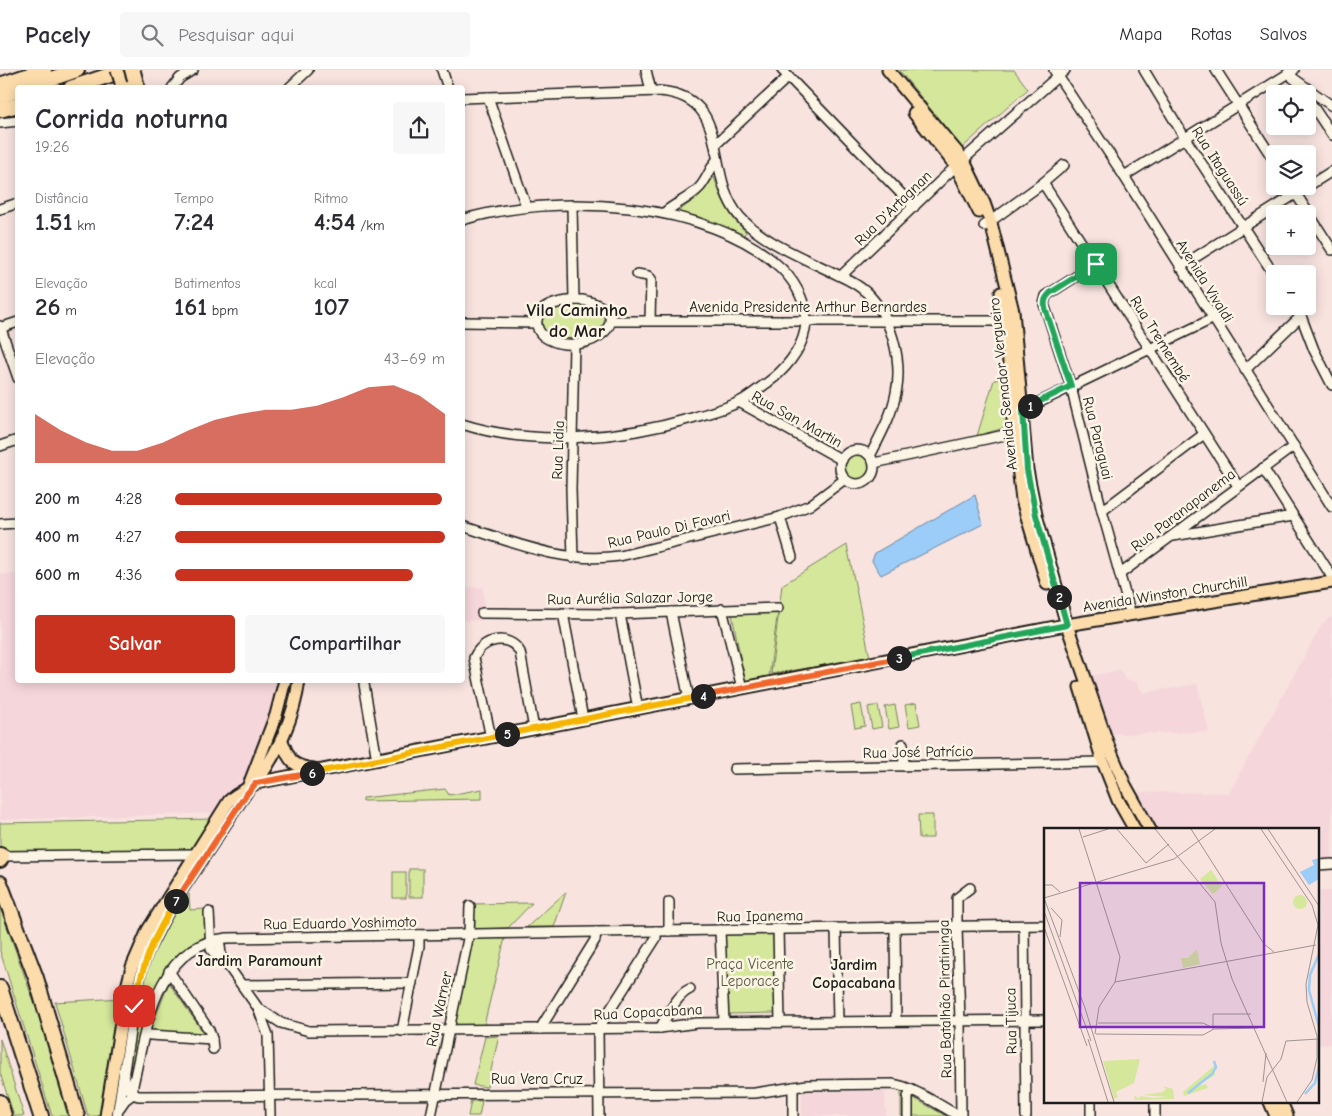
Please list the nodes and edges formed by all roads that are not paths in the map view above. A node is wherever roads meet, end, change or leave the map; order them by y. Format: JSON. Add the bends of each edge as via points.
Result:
{"nodes":[{"id":1,"x":44,"y":70,"type":"edge"},
{"id":2,"x":78,"y":70,"type":"edge"},
{"id":3,"x":117,"y":70,"type":"edge"},
{"id":4,"x":193,"y":70,"type":"edge"},
{"id":5,"x":442,"y":70,"type":"edge"},
{"id":6,"x":646,"y":70,"type":"edge"},
{"id":7,"x":782,"y":70,"type":"edge"},
{"id":8,"x":878,"y":70,"type":"edge"},
{"id":9,"x":888,"y":70,"type":"edge"},
{"id":10,"x":1144,"y":70,"type":"edge"},
{"id":11,"x":1216,"y":70,"type":"edge"},
{"id":12,"x":303,"y":71,"type":"edge"},
{"id":13,"x":1059,"y":72,"type":"edge"},
{"id":14,"x":1292,"y":73,"type":"edge"},
{"id":15,"x":788,"y":78,"type":"junction"},
{"id":16,"x":130,"y":79,"type":"edge"},
{"id":17,"x":17,"y":82,"type":"edge"},
{"id":18,"x":0,"y":85,"type":"edge"},
{"id":19,"x":91,"y":85,"type":"edge"},
{"id":20,"x":174,"y":85,"type":"edge"},
{"id":21,"x":291,"y":85,"type":"edge"},
{"id":22,"x":447,"y":85,"type":"edge"},
{"id":23,"x":1299,"y":85,"type":"edge"},
{"id":24,"x":651,"y":91,"type":"junction"},
{"id":25,"x":0,"y":96,"type":"edge"},
{"id":26,"x":488,"y":97,"type":"junction"},
{"id":27,"x":465,"y":98,"type":"edge"},
{"id":28,"x":1238,"y":104,"type":"junction"},
{"id":29,"x":1329,"y":104,"type":"edge"},
{"id":30,"x":15,"y":106,"type":"edge"},
{"id":31,"x":0,"y":110,"type":"edge"},
{"id":32,"x":1316,"y":112,"type":"joint"},
{"id":33,"x":15,"y":122,"type":"edge"},
{"id":34,"x":0,"y":124,"type":"edge"},
{"id":35,"x":1332,"y":135,"type":"edge"},
{"id":36,"x":1185,"y":138,"type":"junction"},
{"id":37,"x":715,"y":145,"type":"junction"},
{"id":38,"x":1266,"y":148,"type":"edge"},
{"id":39,"x":717,"y":160,"type":"junction"},
{"id":40,"x":960,"y":162,"type":"junction"},
{"id":41,"x":1064,"y":165,"type":"dead end"},
{"id":42,"x":1332,"y":171,"type":"edge"},
{"id":43,"x":1124,"y":176,"type":"junction"},
{"id":44,"x":1316,"y":179,"type":"edge"},
{"id":45,"x":1043,"y":183,"type":"junction"},
{"id":46,"x":1286,"y":195,"type":"edge"},
{"id":47,"x":1296,"y":195,"type":"edge"},
{"id":48,"x":15,"y":204,"type":"edge"},
{"id":49,"x":526,"y":206,"type":"junction"},
{"id":50,"x":572,"y":206,"type":"junction"},
{"id":51,"x":914,"y":207,"type":"junction"},
{"id":52,"x":0,"y":209,"type":"edge"},
{"id":53,"x":664,"y":213,"type":"junction"},
{"id":54,"x":465,"y":219,"type":"edge"},
{"id":55,"x":988,"y":224,"type":"junction"},
{"id":56,"x":1243,"y":227,"type":"junction"},
{"id":57,"x":1332,"y":250,"type":"edge"},
{"id":58,"x":1096,"y":264,"type":"junction"},
{"id":59,"x":1268,"y":265,"type":"edge"},
{"id":60,"x":1180,"y":267,"type":"junction"},
{"id":61,"x":637,"y":274,"type":"dead end"},
{"id":62,"x":841,"y":276,"type":"junction"},
{"id":63,"x":574,"y":300,"type":"junction"},
{"id":64,"x":1301,"y":316,"type":"joint"},
{"id":65,"x":1212,"y":319,"type":"junction"},
{"id":66,"x":650,"y":320,"type":"junction"},
{"id":67,"x":805,"y":320,"type":"junction"},
{"id":68,"x":886,"y":320,"type":"junction"},
{"id":69,"x":611,"y":321,"type":"junction"},
{"id":70,"x":465,"y":322,"type":"edge"},
{"id":71,"x":15,"y":323,"type":"edge"},
{"id":72,"x":536,"y":323,"type":"junction"},
{"id":73,"x":1010,"y":324,"type":"junction"},
{"id":74,"x":0,"y":327,"type":"edge"},
{"id":75,"x":574,"y":344,"type":"junction"},
{"id":76,"x":1149,"y":348,"type":"junction"},
{"id":77,"x":15,"y":370,"type":"edge"},
{"id":78,"x":1245,"y":370,"type":"junction"},
{"id":79,"x":1332,"y":385,"type":"edge"},
{"id":80,"x":1071,"y":386,"type":"junction"},
{"id":81,"x":1012,"y":394,"type":"junction"},
{"id":82,"x":739,"y":402,"type":"junction"},
{"id":83,"x":1023,"y":410,"type":"junction"},
{"id":84,"x":465,"y":425,"type":"edge"},
{"id":85,"x":1204,"y":434,"type":"junction"},
{"id":86,"x":1019,"y":435,"type":"junction"},
{"id":87,"x":573,"y":437,"type":"junction"},
{"id":88,"x":15,"y":441,"type":"edge"},
{"id":89,"x":0,"y":446,"type":"edge"},
{"id":90,"x":1294,"y":446,"type":"junction"},
{"id":91,"x":842,"y":460,"type":"junction"},
{"id":92,"x":872,"y":460,"type":"junction"},
{"id":93,"x":1263,"y":468,"type":"junction"},
{"id":94,"x":845,"y":479,"type":"junction"},
{"id":95,"x":1238,"y":486,"type":"junction"},
{"id":96,"x":1332,"y":508,"type":"edge"},
{"id":97,"x":1102,"y":511,"type":"junction"},
{"id":98,"x":780,"y":516,"type":"junction"},
{"id":99,"x":1293,"y":516,"type":"junction"},
{"id":100,"x":15,"y":523,"type":"edge"},
{"id":101,"x":0,"y":524,"type":"edge"},
{"id":102,"x":465,"y":527,"type":"edge"},
{"id":103,"x":1170,"y":537,"type":"junction"},
{"id":104,"x":792,"y":557,"type":"dead end"},
{"id":105,"x":573,"y":558,"type":"junction"},
{"id":106,"x":1120,"y":574,"type":"junction"},
{"id":107,"x":1332,"y":577,"type":"edge"},
{"id":108,"x":1332,"y":582,"type":"edge"},
{"id":109,"x":778,"y":608,"type":"dead end"},
{"id":110,"x":722,"y":610,"type":"junction"},
{"id":111,"x":671,"y":612,"type":"junction"},
{"id":112,"x":482,"y":613,"type":"dead end"},
{"id":113,"x":563,"y":613,"type":"junction"},
{"id":114,"x":620,"y":614,"type":"junction"},
{"id":115,"x":1131,"y":615,"type":"junction"},
{"id":116,"x":1064,"y":626,"type":"junction"},
{"id":117,"x":284,"y":683,"type":"edge"},
{"id":118,"x":298,"y":683,"type":"edge"},
{"id":119,"x":364,"y":684,"type":"dead end"},
{"id":120,"x":742,"y":688,"type":"junction"},
{"id":121,"x":689,"y":699,"type":"junction"},
{"id":122,"x":638,"y":709,"type":"junction"},
{"id":123,"x":583,"y":720,"type":"junction"},
{"id":124,"x":534,"y":729,"type":"junction"},
{"id":125,"x":491,"y":738,"type":"junction"},
{"id":126,"x":282,"y":741,"type":"junction"},
{"id":127,"x":903,"y":744,"type":"dead end"},
{"id":128,"x":290,"y":760,"type":"junction"},
{"id":129,"x":378,"y":760,"type":"junction"},
{"id":130,"x":1103,"y":762,"type":"junction"},
{"id":131,"x":904,"y":766,"type":"junction"},
{"id":132,"x":734,"y":768,"type":"dead end"},
{"id":133,"x":325,"y":770,"type":"junction"},
{"id":134,"x":283,"y":778,"type":"junction"},
{"id":135,"x":251,"y":787,"type":"junction"},
{"id":136,"x":1134,"y":828,"type":"edge"},
{"id":137,"x":1149,"y":828,"type":"edge"},
{"id":138,"x":194,"y":854,"type":"junction"},
{"id":139,"x":1,"y":857,"type":"edge"},
{"id":140,"x":0,"y":883,"type":"edge"},
{"id":141,"x":970,"y":888,"type":"dead end"},
{"id":142,"x":669,"y":902,"type":"dead end"},
{"id":143,"x":470,"y":906,"type":"dead end"},
{"id":144,"x":210,"y":912,"type":"dead end"},
{"id":145,"x":1044,"y":925,"type":"edge"},
{"id":146,"x":1024,"y":926,"type":"junction"},
{"id":147,"x":957,"y":927,"type":"junction"},
{"id":148,"x":836,"y":928,"type":"junction"},
{"id":149,"x":894,"y":928,"type":"junction"},
{"id":150,"x":778,"y":929,"type":"junction"},
{"id":151,"x":720,"y":930,"type":"junction"},
{"id":152,"x":656,"y":931,"type":"junction"},
{"id":153,"x":669,"y":931,"type":"junction"},
{"id":154,"x":596,"y":932,"type":"junction"},
{"id":155,"x":472,"y":934,"type":"junction"},
{"id":156,"x":419,"y":935,"type":"junction"},
{"id":157,"x":211,"y":940,"type":"junction"},
{"id":158,"x":169,"y":971,"type":"junction"},
{"id":159,"x":412,"y":983,"type":"junction"},
{"id":160,"x":242,"y":985,"type":"junction"},
{"id":161,"x":0,"y":988,"type":"edge"},
{"id":162,"x":690,"y":988,"type":"dead end"},
{"id":163,"x":258,"y":1008,"type":"junction"},
{"id":164,"x":0,"y":1018,"type":"edge"},
{"id":165,"x":272,"y":1018,"type":"junction"},
{"id":166,"x":1026,"y":1020,"type":"junction"},
{"id":167,"x":1044,"y":1020,"type":"edge"},
{"id":168,"x":896,"y":1021,"type":"junction"},
{"id":169,"x":960,"y":1021,"type":"junction"},
{"id":170,"x":724,"y":1022,"type":"junction"},
{"id":171,"x":780,"y":1022,"type":"junction"},
{"id":172,"x":838,"y":1022,"type":"junction"},
{"id":173,"x":660,"y":1028,"type":"junction"},
{"id":174,"x":540,"y":1029,"type":"junction"},
{"id":175,"x":598,"y":1029,"type":"junction"},
{"id":176,"x":448,"y":1030,"type":"junction"},
{"id":177,"x":402,"y":1031,"type":"junction"},
{"id":178,"x":150,"y":1035,"type":"dead end"},
{"id":179,"x":268,"y":1035,"type":"junction"},
{"id":180,"x":212,"y":1039,"type":"junction"},
{"id":181,"x":213,"y":1049,"type":"dead end"},
{"id":182,"x":123,"y":1071,"type":"junction"},
{"id":183,"x":793,"y":1087,"type":"junction"},
{"id":184,"x":911,"y":1090,"type":"junction"},
{"id":185,"x":435,"y":1093,"type":"junction"},
{"id":186,"x":598,"y":1093,"type":"junction"},
{"id":187,"x":133,"y":1094,"type":"junction"},
{"id":188,"x":271,"y":1094,"type":"junction"},
{"id":189,"x":0,"y":1102,"type":"edge"},
{"id":190,"x":1271,"y":1104,"type":"edge"},
{"id":191,"x":1282,"y":1104,"type":"edge"},
{"id":192,"x":117,"y":1113,"type":"edge"},
{"id":193,"x":4,"y":1116,"type":"edge"},
{"id":194,"x":32,"y":1116,"type":"edge"},
{"id":195,"x":41,"y":1116,"type":"edge"},
{"id":196,"x":77,"y":1116,"type":"edge"},
{"id":197,"x":106,"y":1116,"type":"edge"},
{"id":198,"x":270,"y":1116,"type":"edge"},
{"id":199,"x":431,"y":1116,"type":"edge"},
{"id":200,"x":599,"y":1116,"type":"edge"},
{"id":201,"x":793,"y":1116,"type":"edge"},
{"id":202,"x":908,"y":1116,"type":"edge"},
{"id":203,"x":960,"y":1116,"type":"edge"},
{"id":204,"x":1026,"y":1116,"type":"edge"},
{"id":205,"x":1276,"y":1116,"type":"edge"},
{"id":206,"x":1287,"y":1116,"type":"edge"}],
"edges":[{"from":1,"to":17,"type":"highway"},
{"from":2,"to":17,"type":"highway"},
{"from":3,"to":16,"type":"main road","bridge":true},
{"from":4,"to":20,"type":"street"},
{"from":5,"to":22,"type":"street"},
{"from":6,"to":24,"type":"street"},
{"from":7,"to":15,"type":"street"},
{"from":8,"to":40,"type":"main road","name":"Avenida Senador Vergueiro"},
{"from":9,"to":40,"type":"main road","name":"Avenida Senador Vergueiro"},
{"from":10,"to":36,"type":"street","name":"Rua Itaguassú"},
{"from":11,"to":28,"type":"street"},
{"from":12,"to":21,"type":"street"},
{"from":13,"to":40,"type":"street","name":"Rua D'Artagnan"},
{"from":13,"to":43,"type":"street","name":"Avenida Vivaldi"},
{"from":14,"to":23,"type":"street"},
{"from":14,"to":28,"type":"street"},
{"from":14,"to":29,"type":"street"},
{"from":15,"to":37,"type":"street"},
{"from":15,"to":51,"type":"street"},
{"from":16,"to":19,"type":"highway"},
{"from":17,"to":18,"type":"highway"},
{"from":17,"to":25,"type":"highway"},
{"from":24,"to":26,"type":"street"},
{"from":24,"to":37,"type":"street","via":[[678,95],[698,107],[709,121]]},
{"from":26,"to":27,"type":"street"},
{"from":26,"to":49,"type":"street"},
{"from":28,"to":36,"type":"street"},
{"from":28,"to":38,"type":"street"},
{"from":29,"to":32,"type":"street","via":[[1320,104]]},
{"from":30,"to":31,"type":"highway"},
{"from":32,"to":35,"type":"street"},
{"from":33,"to":34,"type":"street"},
{"from":36,"to":43,"type":"street"},
{"from":36,"to":56,"type":"street","name":"Rua Itaguassú"},
{"from":37,"to":39,"type":"street"},
{"from":39,"to":53,"type":"street","via":[[698,188]]},
{"from":39,"to":62,"type":"street","via":[[734,210],[746,223],[790,252]]},
{"from":40,"to":51,"type":"street","name":"Rua D'Artagnan"},
{"from":40,"to":55,"type":"main road","name":"Avenida Senador Vergueiro"},
{"from":41,"to":45,"type":"street"},
{"from":42,"to":44,"type":"street"},
{"from":43,"to":60,"type":"street","name":"Avenida Vivaldi"},
{"from":45,"to":55,"type":"street"},
{"from":45,"to":58,"type":"street","name":"Rua Tremembé"},
{"from":46,"to":56,"type":"street"},
{"from":47,"to":57,"type":"street"},
{"from":48,"to":52,"type":"street"},
{"from":49,"to":50,"type":"street"},
{"from":49,"to":54,"type":"street"},
{"from":50,"to":53,"type":"street"},
{"from":50,"to":63,"type":"street"},
{"from":51,"to":62,"type":"street","name":"Rua D'Artagnan"},
{"from":53,"to":67,"type":"street","via":[[728,235],[772,260],[799,292]]},
{"from":55,"to":73,"type":"main road","name":"Avenida Senador Vergueiro","via":[[990,245]]},
{"from":56,"to":59,"type":"street","name":"Rua Itaguassú"},
{"from":56,"to":60,"type":"street"},
{"from":58,"to":76,"type":"street","name":"Rua Tremembé"},
{"from":58,"to":80,"type":"street","name":"Rua Paraguai","via":[[1044,300]]},
{"from":60,"to":65,"type":"street","name":"Avenida Vivaldi"},
{"from":61,"to":66,"type":"street","via":[[651,280]]},
{"from":62,"to":68,"type":"street","via":[[867,293]]},
{"from":63,"to":69,"type":"street","via":[[603,308]]},
{"from":63,"to":72,"type":"street","via":[[551,305],[540,314]]},
{"from":64,"to":78,"type":"street"},
{"from":64,"to":79,"type":"street"},
{"from":65,"to":76,"type":"street"},
{"from":65,"to":78,"type":"street","name":"Avenida Vivaldi"},
{"from":66,"to":67,"type":"street","name":"Avenida Presidente Arthur Bernardes"},
{"from":66,"to":69,"type":"street","name":"Avenida Presidente Arthur Bernardes"},
{"from":67,"to":68,"type":"street","name":"Avenida Presidente Arthur Bernardes"},
{"from":67,"to":82,"type":"street","via":[[801,342],[786,366]]},
{"from":68,"to":73,"type":"street","name":"Avenida Presidente Arthur Bernardes"},
{"from":68,"to":92,"type":"street","via":[[895,348],[898,376],[896,393]]},
{"from":69,"to":75,"type":"street","via":[[600,336]]},
{"from":70,"to":72,"type":"street"},
{"from":71,"to":74,"type":"street"},
{"from":72,"to":75,"type":"street","via":[[540,334],[545,337]]},
{"from":73,"to":81,"type":"main road","name":"Avenida Senador Vergueiro"},
{"from":73,"to":83,"type":"main road","name":"Avenida Senador Vergueiro"},
{"from":74,"to":77,"type":"street"},
{"from":75,"to":87,"type":"street","name":"Rua Lidia"},
{"from":76,"to":80,"type":"street"},
{"from":76,"to":85,"type":"street","name":"Rua Tremembé"},
{"from":78,"to":90,"type":"street","name":"Avenida Vivaldi"},
{"from":80,"to":83,"type":"street"},
{"from":80,"to":97,"type":"street","name":"Rua Paraguai"},
{"from":81,"to":83,"type":"main road"},
{"from":81,"to":86,"type":"main road","name":"Avenida Senador Vergueiro"},
{"from":82,"to":87,"type":"street","via":[[653,429]]},
{"from":82,"to":91,"type":"street","name":"Rua San Martin"},
{"from":83,"to":86,"type":"main road","name":"Avenida Senador Vergueiro"},
{"from":84,"to":87,"type":"street","via":[[516,435]]},
{"from":85,"to":95,"type":"street","name":"Rua Tremembé"},
{"from":85,"to":97,"type":"street"},
{"from":86,"to":92,"type":"street"},
{"from":86,"to":116,"type":"main road","name":"Avenida Senador Vergueiro","via":[[1022,500]]},
{"from":87,"to":105,"type":"street","name":"Rua Lidia"},
{"from":88,"to":89,"type":"street"},
{"from":90,"to":93,"type":"street","name":"Rua Paranapanema"},
{"from":90,"to":96,"type":"street","name":"Avenida Vivaldi"},
{"from":91,"to":92,"type":"street","via":[[853,450],[864,451]]},
{"from":91,"to":94,"type":"street","via":[[840,470]]},
{"from":92,"to":94,"type":"street","via":[[872,475],[864,482],[852,483]]},
{"from":93,"to":95,"type":"street","name":"Rua Paranapanema"},
{"from":93,"to":99,"type":"street"},
{"from":94,"to":98,"type":"street","name":"Rua Paulo Di Favari","via":[[810,505]]},
{"from":95,"to":103,"type":"street","name":"Rua Paranapanema"},
{"from":97,"to":106,"type":"street","name":"Rua Paraguai"},
{"from":98,"to":104,"type":"street"},
{"from":98,"to":105,"type":"street","name":"Rua Paulo Di Favari","via":[[620,556]]},
{"from":99,"to":103,"type":"street"},
{"from":99,"to":107,"type":"street"},
{"from":100,"to":101,"type":"street"},
{"from":102,"to":105,"type":"street","name":"Rua Paulo Di Favari","via":[[548,554]]},
{"from":103,"to":106,"type":"street","name":"Rua Paranapanema"},
{"from":106,"to":115,"type":"street","name":"Rua Paraguai"},
{"from":108,"to":115,"type":"main road","name":"Avenida Winston Churchill"},
{"from":109,"to":110,"type":"street","name":"Rua Aurélia Salazar Jorge"},
{"from":110,"to":111,"type":"street","name":"Rua Aurélia Salazar Jorge"},
{"from":110,"to":120,"type":"street"},
{"from":111,"to":114,"type":"street","name":"Rua Aurélia Salazar Jorge"},
{"from":111,"to":121,"type":"street"},
{"from":112,"to":113,"type":"street","name":"Rua Aurélia Salazar Jorge"},
{"from":113,"to":114,"type":"street","name":"Rua Aurélia Salazar Jorge"},
{"from":113,"to":123,"type":"street"},
{"from":114,"to":122,"type":"street"},
{"from":115,"to":116,"type":"main road","name":"Avenida Winston Churchill"},
{"from":116,"to":120,"type":"main road","name":"Avenida Winston Churchill"},
{"from":116,"to":130,"type":"main road","name":"Avenida Senador Vergueiro"},
{"from":116,"to":137,"type":"main road","name":"Avenida Senador Vergueiro","via":[[1108,745]]},
{"from":117,"to":135,"type":"main road"},
{"from":118,"to":126,"type":"main road"},
{"from":119,"to":129,"type":"street"},
{"from":120,"to":121,"type":"main road","name":"Avenida Winston Churchill"},
{"from":121,"to":122,"type":"main road","name":"Avenida Winston Churchill"},
{"from":122,"to":123,"type":"main road","name":"Avenida Winston Churchill"},
{"from":123,"to":124,"type":"main road","name":"Avenida Winston Churchill"},
{"from":124,"to":125,"type":"main road","name":"Avenida Winston Churchill"},
{"from":124,"to":125,"type":"street","via":[[520,652],[514,643],[494,640],[477,651],[474,658]]},
{"from":125,"to":129,"type":"main road","name":"Avenida Winston Churchill"},
{"from":126,"to":128,"type":"main road"},
{"from":126,"to":135,"type":"main road"},
{"from":127,"to":131,"type":"street"},
{"from":128,"to":133,"type":"main road","name":"Avenida Winston Churchill","via":[[297,766]]},
{"from":128,"to":134,"type":"main road","via":[[289,772]]},
{"from":129,"to":133,"type":"main road","name":"Avenida Winston Churchill"},
{"from":130,"to":131,"type":"street","name":"Rua José Patrício"},
{"from":130,"to":136,"type":"main road","name":"Avenida Senador Vergueiro"},
{"from":131,"to":132,"type":"street","name":"Rua José Patrício"},
{"from":133,"to":134,"type":"main road","name":"Avenida Winston Churchill"},
{"from":134,"to":135,"type":"main road","name":"Avenida Winston Churchill"},
{"from":135,"to":138,"type":"main road","via":[[230,801]]},
{"from":135,"to":182,"type":"street","via":[[169,911],[148,950]]},
{"from":138,"to":139,"type":"street"},
{"from":138,"to":197,"type":"main road","via":[[148,930],[132,967]]},
{"from":140,"to":196,"type":"highway","via":[[36,978]]},
{"from":141,"to":147,"type":"street","name":"Rua Batalhão Piratininga","via":[[958,898]]},
{"from":142,"to":153,"type":"street"},
{"from":143,"to":155,"type":"street","name":"Rua Warner"},
{"from":144,"to":157,"type":"street"},
{"from":145,"to":146,"type":"street","name":"Rua Ipanema"},
{"from":146,"to":147,"type":"street","name":"Rua Ipanema"},
{"from":146,"to":166,"type":"street","name":"Rua Tijuca"},
{"from":147,"to":149,"type":"street","name":"Rua Ipanema"},
{"from":147,"to":169,"type":"street","name":"Rua Batalhão Piratininga"},
{"from":148,"to":149,"type":"street","name":"Rua Ipanema"},
{"from":148,"to":150,"type":"street","name":"Rua Ipanema"},
{"from":148,"to":172,"type":"street"},
{"from":149,"to":168,"type":"street"},
{"from":150,"to":151,"type":"street","name":"Rua Ipanema"},
{"from":150,"to":171,"type":"street"},
{"from":151,"to":153,"type":"street","name":"Rua Ipanema"},
{"from":151,"to":170,"type":"street"},
{"from":152,"to":153,"type":"street","name":"Rua Ipanema"},
{"from":152,"to":154,"type":"street","name":"Rua Ipanema"},
{"from":152,"to":175,"type":"street","via":[[656,938]]},
{"from":154,"to":155,"type":"street","name":"Rua Ipanema"},
{"from":154,"to":174,"type":"street","via":[[596,940]]},
{"from":155,"to":156,"type":"street","name":"Rua Eduardo Yoshimoto"},
{"from":155,"to":176,"type":"street","name":"Rua Warner"},
{"from":156,"to":157,"type":"street","name":"Rua Eduardo Yoshimoto"},
{"from":156,"to":159,"type":"street"},
{"from":157,"to":158,"type":"street","via":[[180,959]]},
{"from":157,"to":160,"type":"street","via":[[220,945],[221,956]]},
{"from":158,"to":180,"type":"street"},
{"from":158,"to":187,"type":"street","via":[[148,1022]]},
{"from":159,"to":160,"type":"street"},
{"from":159,"to":177,"type":"street"},
{"from":160,"to":163,"type":"street"},
{"from":161,"to":195,"type":"highway"},
{"from":162,"to":173,"type":"street","via":[[680,997]]},
{"from":163,"to":165,"type":"street","name":"Rua Copacabana"},
{"from":163,"to":179,"type":"street"},
{"from":164,"to":194,"type":"highway"},
{"from":165,"to":177,"type":"street","name":"Rua Copacabana","via":[[309,1031]]},
{"from":165,"to":179,"type":"street"},
{"from":166,"to":167,"type":"street","name":"Rua Copacabana"},
{"from":166,"to":169,"type":"street","name":"Rua Copacabana"},
{"from":166,"to":204,"type":"street","name":"Rua Tijuca"},
{"from":168,"to":169,"type":"street","name":"Rua Copacabana"},
{"from":168,"to":172,"type":"street","name":"Rua Copacabana"},
{"from":169,"to":203,"type":"street","name":"Rua Batalhão Piratininga"},
{"from":170,"to":171,"type":"street","name":"Rua Copacabana"},
{"from":170,"to":173,"type":"street","name":"Rua Copacabana"},
{"from":171,"to":172,"type":"street","name":"Rua Copacabana"},
{"from":173,"to":175,"type":"street","name":"Rua Copacabana"},
{"from":174,"to":175,"type":"street","name":"Rua Copacabana"},
{"from":174,"to":176,"type":"street","name":"Rua Copacabana"},
{"from":175,"to":186,"type":"street"},
{"from":176,"to":177,"type":"street","name":"Rua Copacabana"},
{"from":176,"to":185,"type":"street","name":"Rua Warner"},
{"from":178,"to":180,"type":"street"},
{"from":179,"to":188,"type":"street"},
{"from":180,"to":181,"type":"street"},
{"from":182,"to":187,"type":"street","via":[[127,1087]]},
{"from":182,"to":192,"type":"street"},
{"from":183,"to":184,"type":"street","name":"Rua Vera Cruz","via":[[892,1084]]},
{"from":183,"to":186,"type":"street","name":"Rua Vera Cruz","via":[[755,1093]]},
{"from":183,"to":201,"type":"street"},
{"from":184,"to":202,"type":"street"},
{"from":184,"to":203,"type":"street","name":"Rua Vera Cruz"},
{"from":185,"to":186,"type":"street","name":"Rua Vera Cruz"},
{"from":185,"to":188,"type":"street","name":"Rua Vera Cruz"},
{"from":185,"to":199,"type":"street","name":"Rua Warner"},
{"from":186,"to":200,"type":"street"},
{"from":187,"to":188,"type":"street","name":"Rua Vera Cruz"},
{"from":187,"to":192,"type":"street"},
{"from":188,"to":198,"type":"street"},
{"from":189,"to":193,"type":"highway"},
{"from":190,"to":205,"type":"main road"},
{"from":191,"to":206,"type":"main road"}]}
